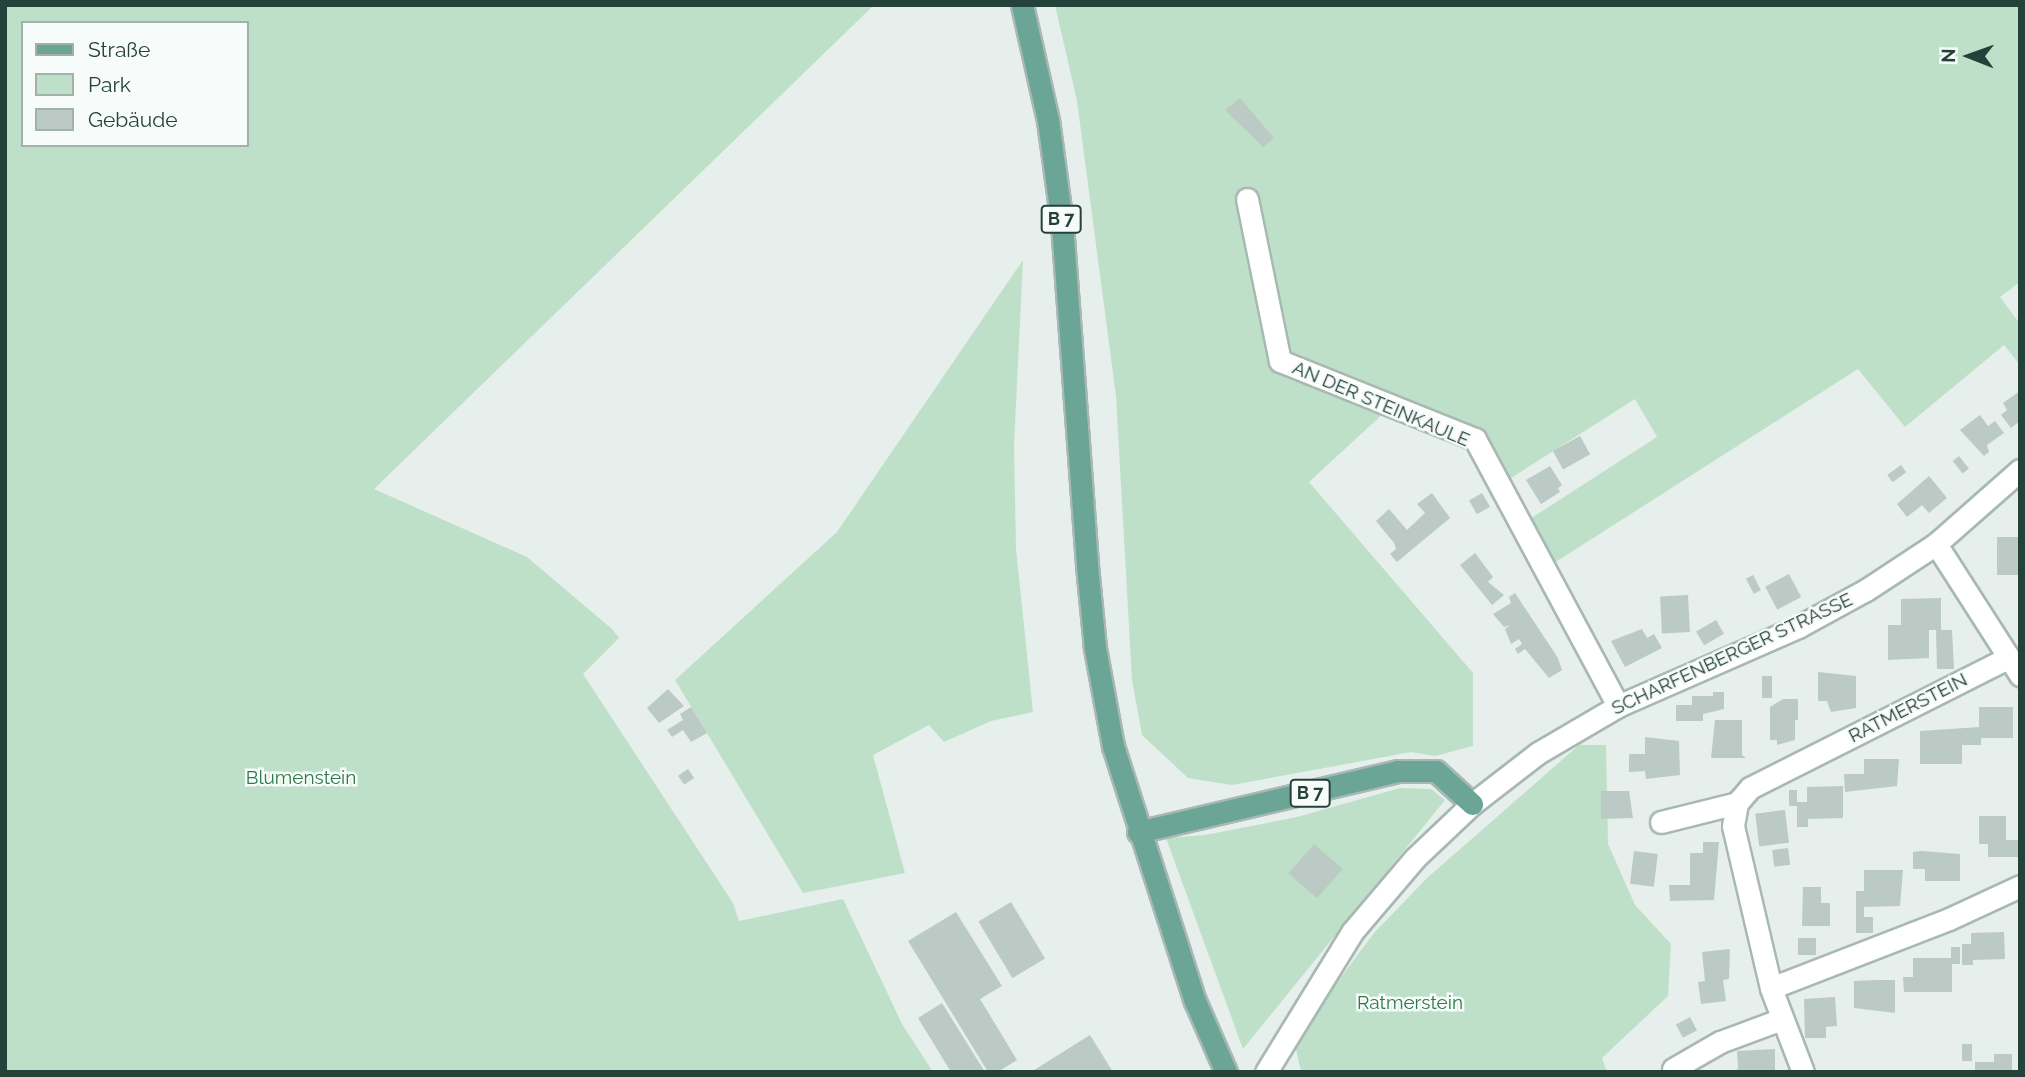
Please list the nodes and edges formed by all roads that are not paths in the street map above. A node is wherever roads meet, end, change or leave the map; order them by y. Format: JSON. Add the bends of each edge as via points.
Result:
{"nodes":[{"id":1,"x":1022,"y":5,"type":"edge"},
{"id":2,"x":1247,"y":199,"type":"dead end"},
{"id":3,"x":2020,"y":470,"type":"edge"},
{"id":4,"x":1936,"y":544,"type":"junction"},
{"id":5,"x":2014,"y":666,"type":"edge"},
{"id":6,"x":1618,"y":706,"type":"junction"},
{"id":7,"x":1737,"y":803,"type":"junction"},
{"id":8,"x":1472,"y":804,"type":"junction"},
{"id":9,"x":1661,"y":822,"type":"dead end"},
{"id":10,"x":1138,"y":832,"type":"junction"},
{"id":11,"x":2020,"y":886,"type":"edge"},
{"id":12,"x":1771,"y":988,"type":"junction"},
{"id":13,"x":1782,"y":1019,"type":"junction"},
{"id":14,"x":1673,"y":1069,"type":"dead end"},
{"id":15,"x":1226,"y":1072,"type":"edge"},
{"id":16,"x":1266,"y":1072,"type":"edge"},
{"id":17,"x":1803,"y":1072,"type":"edge"}],
"edges":[{"from":1,"to":10,"type":"main road","number":"B 7","via":[[1048,120],[1062,224],[1095,648],[1113,746]]},
{"from":2,"to":6,"type":"street","name":"AN DER STEINKAULE","via":[[1280,361],[1475,439]]},
{"from":3,"to":4,"type":"street","name":"SCHARFENBERGER STRASSE"},
{"from":4,"to":5,"type":"street"},
{"from":4,"to":6,"type":"street","name":"SCHARFENBERGER STRASSE","via":[[1798,627]]},
{"from":5,"to":7,"type":"street","name":"RATMERSTEIN","via":[[1750,788]]},
{"from":6,"to":8,"type":"street","name":"SCHARFENBERGER STRASSE","via":[[1538,753]]},
{"from":7,"to":9,"type":"street","name":"RATMERSTEIN"},
{"from":7,"to":12,"type":"street","via":[[1733,826]]},
{"from":8,"to":10,"type":"main road","number":"B 7","via":[[1436,771],[1398,771]]},
{"from":8,"to":16,"type":"street","name":"SCHARFENBERGER STRASSE","via":[[1415,858],[1352,932]]},
{"from":10,"to":15,"type":"main road","number":"B 7","via":[[1195,1001]]},
{"from":11,"to":12,"type":"street","via":[[1949,919]]},
{"from":12,"to":13,"type":"street"},
{"from":13,"to":14,"type":"street","via":[[1720,1042]]},
{"from":13,"to":17,"type":"street"}]}
